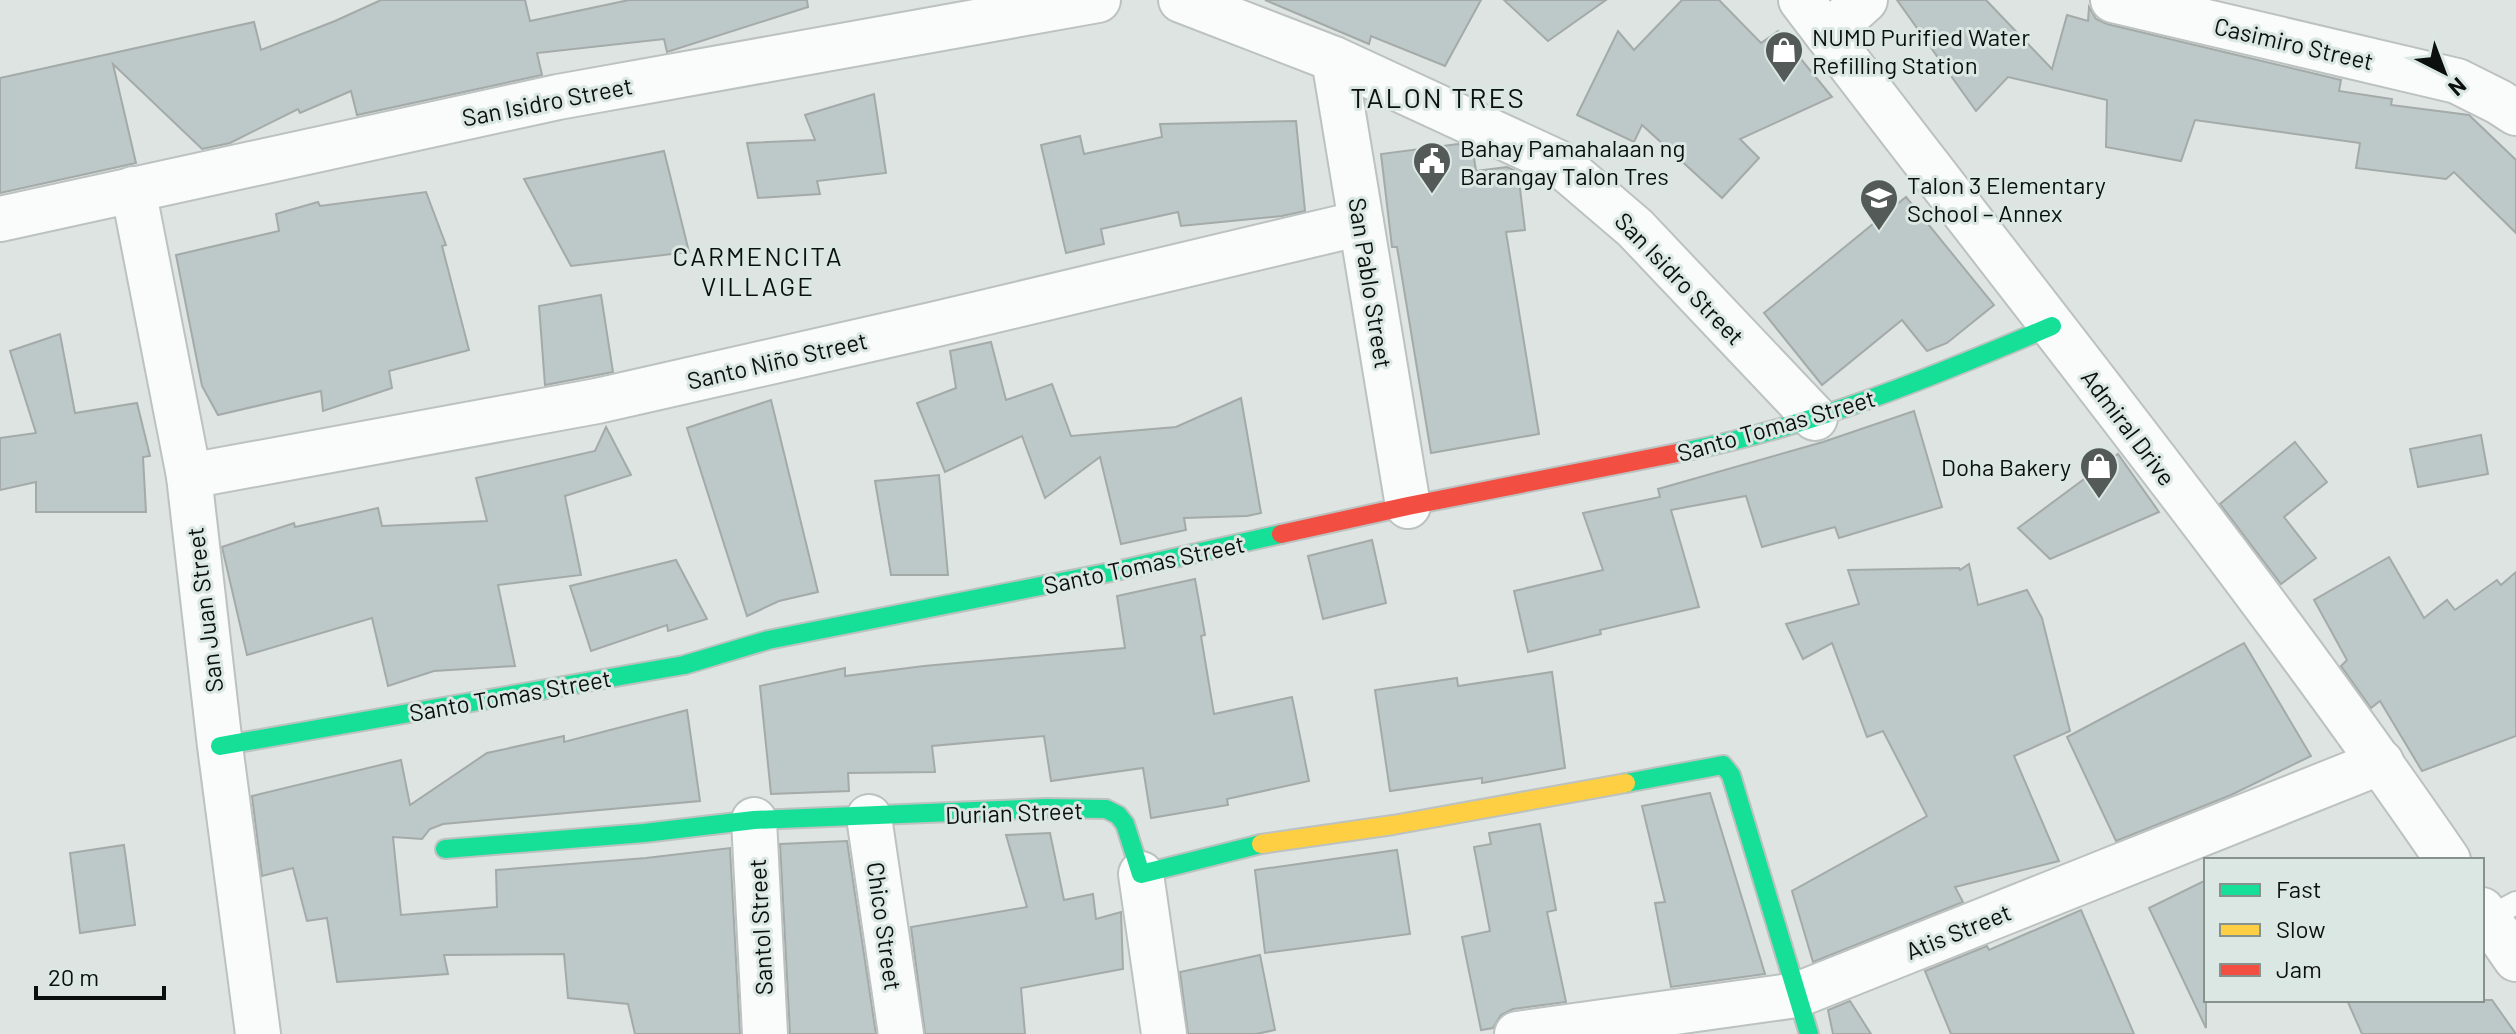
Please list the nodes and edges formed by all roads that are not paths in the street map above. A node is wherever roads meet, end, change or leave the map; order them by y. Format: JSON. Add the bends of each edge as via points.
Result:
{"nodes":[{"id":1,"x":1098,"y":0,"type":"edge"},
{"id":2,"x":1181,"y":0,"type":"edge"},
{"id":3,"x":1865,"y":0,"type":"edge"},
{"id":4,"x":2113,"y":0,"type":"edge"},
{"id":5,"x":1814,"y":17,"type":"edge"},
{"id":6,"x":1334,"y":59,"type":"junction"},
{"id":7,"x":2516,"y":113,"type":"edge"},
{"id":8,"x":133,"y":189,"type":"junction"},
{"id":9,"x":0,"y":219,"type":"edge"},
{"id":10,"x":1361,"y":223,"type":"junction"},
{"id":11,"x":2052,"y":326,"type":"junction"},
{"id":12,"x":1815,"y":418,"type":"junction"},
{"id":13,"x":189,"y":476,"type":"junction"},
{"id":14,"x":1408,"y":506,"type":"junction"},
{"id":15,"x":220,"y":746,"type":"junction"},
{"id":16,"x":2381,"y":762,"type":"junction"},
{"id":17,"x":869,"y":817,"type":"junction"},
{"id":18,"x":754,"y":820,"type":"junction"},
{"id":19,"x":445,"y":849,"type":"dead end"},
{"id":20,"x":2447,"y":858,"type":"edge"},
{"id":21,"x":1141,"y":874,"type":"junction"},
{"id":22,"x":2495,"y":910,"type":"edge"},
{"id":23,"x":2516,"y":959,"type":"edge"},
{"id":24,"x":1803,"y":1015,"type":"edge"},
{"id":25,"x":258,"y":1034,"type":"edge"},
{"id":26,"x":765,"y":1034,"type":"edge"},
{"id":27,"x":901,"y":1034,"type":"edge"},
{"id":28,"x":1164,"y":1034,"type":"edge"},
{"id":29,"x":1517,"y":1034,"type":"edge"}],
"edges":[{"from":1,"to":8,"type":"street","name":"San Isidro Street","via":[[558,97]]},
{"from":2,"to":6,"type":"street","name":"San Isidro Street"},
{"from":3,"to":5,"type":"street"},
{"from":4,"to":7,"type":"street","name":"Casimiro Street","via":[[2457,81]]},
{"from":5,"to":11,"type":"street","name":"Admiral Drive"},
{"from":6,"to":10,"type":"street","name":"San Pablo Street"},
{"from":6,"to":12,"type":"street","name":"San Isidro Street","via":[[1559,163],[1635,228]]},
{"from":8,"to":9,"type":"street","name":"San Isidro Street"},
{"from":8,"to":13,"type":"street","name":"San Juan Street"},
{"from":10,"to":13,"type":"street","name":"Santo Niño Street","via":[[597,401]]},
{"from":10,"to":14,"type":"street","name":"San Pablo Street"},
{"from":11,"to":12,"type":"street","name":"Santo Tomas Street","via":[[1902,389]]},
{"from":11,"to":16,"type":"street","name":"Admiral Drive"},
{"from":12,"to":14,"type":"street","name":"Santo Tomas Street","via":[[1693,450]]},
{"from":13,"to":15,"type":"street","name":"San Juan Street"},
{"from":14,"to":15,"type":"street","name":"Santo Tomas Street","via":[[768,640],[684,665]]},
{"from":15,"to":25,"type":"street","name":"San Juan Street"},
{"from":16,"to":20,"type":"street","name":"Admiral Drive"},
{"from":16,"to":24,"type":"street","name":"Atis Street"},
{"from":17,"to":18,"type":"street","name":"Durian Street"},
{"from":17,"to":21,"type":"street","name":"Durian Street","via":[[1106,809],[1125,824]]},
{"from":17,"to":27,"type":"street","name":"Chico Street"},
{"from":18,"to":19,"type":"street","name":"Durian Street"},
{"from":18,"to":26,"type":"street","name":"Santol Street"},
{"from":21,"to":24,"type":"street","via":[[1251,845],[1393,825],[1723,765],[1731,775]]},
{"from":21,"to":28,"type":"street"},
{"from":22,"to":23,"type":"street"},
{"from":24,"to":29,"type":"street","name":"Atis Street"}]}
